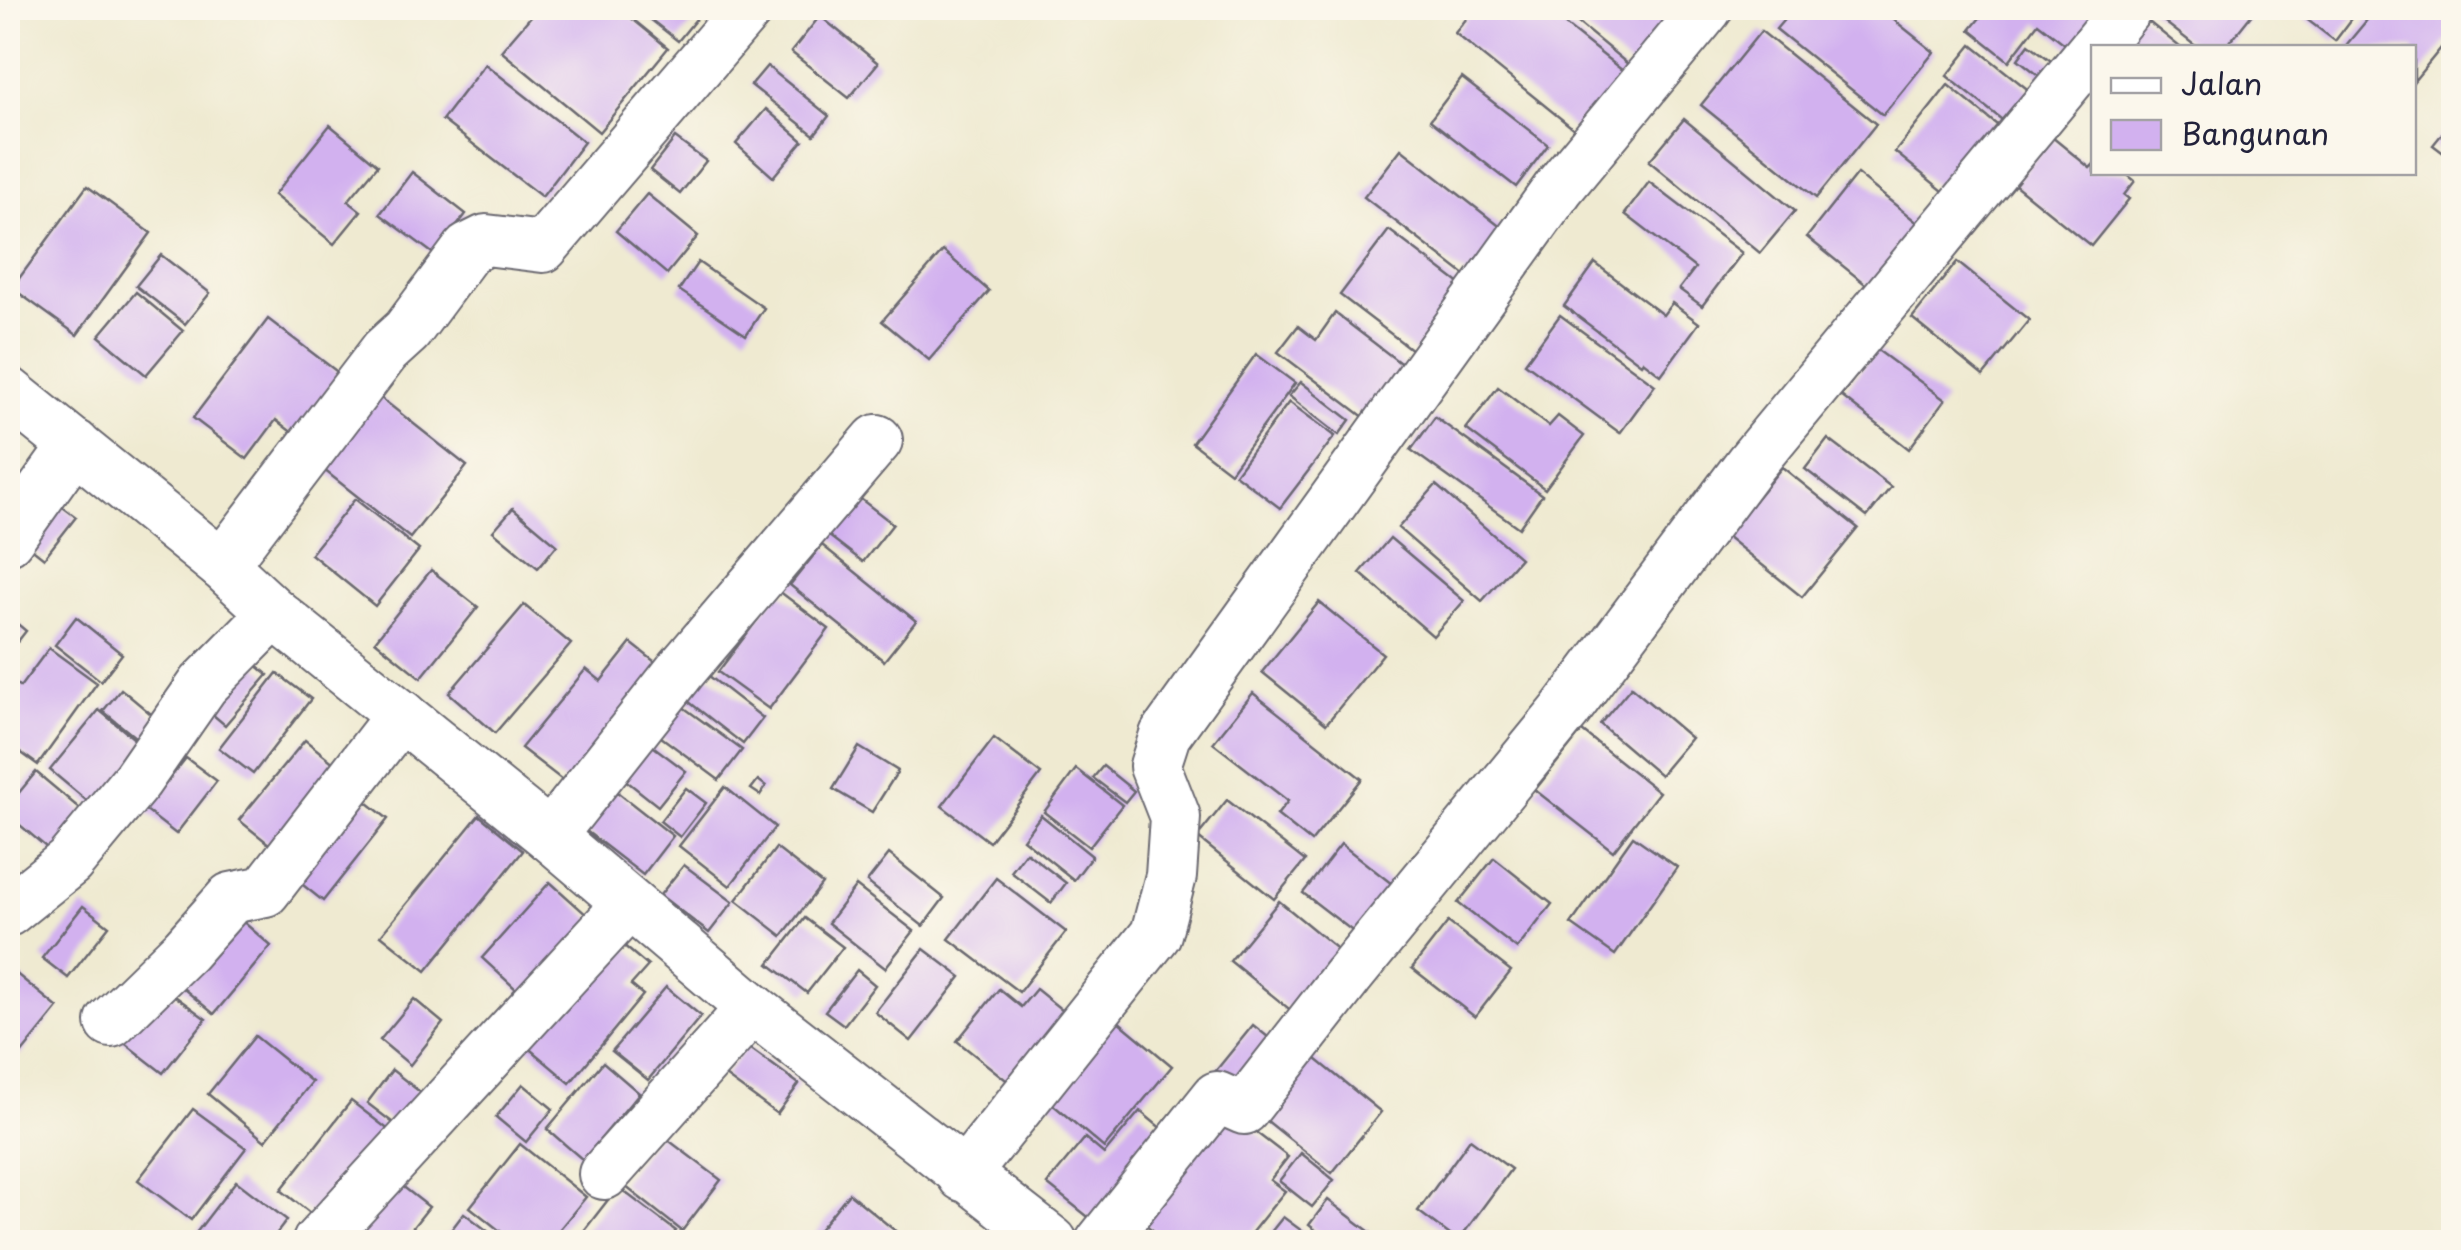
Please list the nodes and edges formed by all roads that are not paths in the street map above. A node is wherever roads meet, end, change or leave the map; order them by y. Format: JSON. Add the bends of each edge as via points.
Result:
{"nodes":[{"id":1,"x":748,"y":8,"type":"edge"},
{"id":2,"x":1707,"y":8,"type":"edge"},
{"id":3,"x":2127,"y":8,"type":"edge"},
{"id":4,"x":2096,"y":45,"type":"edge"},
{"id":5,"x":2091,"y":52,"type":"edge"},
{"id":6,"x":8,"y":392,"type":"edge"},
{"id":7,"x":877,"y":440,"type":"dead end"},
{"id":8,"x":76,"y":445,"type":"junction"},
{"id":9,"x":8,"y":539,"type":"edge"},
{"id":10,"x":222,"y":565,"type":"junction"},
{"id":11,"x":274,"y":613,"type":"junction"},
{"id":12,"x":402,"y":715,"type":"junction"},
{"id":13,"x":550,"y":836,"type":"junction"},
{"id":14,"x":628,"y":905,"type":"junction"},
{"id":15,"x":8,"y":911,"type":"edge"},
{"id":16,"x":752,"y":1008,"type":"junction"},
{"id":17,"x":111,"y":1022,"type":"dead end"},
{"id":18,"x":604,"y":1174,"type":"dead end"},
{"id":19,"x":962,"y":1176,"type":"junction"},
{"id":20,"x":318,"y":1242,"type":"edge"},
{"id":21,"x":1052,"y":1242,"type":"edge"},
{"id":22,"x":1101,"y":1242,"type":"edge"}],
"edges":[{"from":1,"to":10,"type":"street","via":[[553,238],[543,246],[486,240],[468,249]]},
{"from":2,"to":19,"type":"street","via":[[1560,186],[1166,734],[1155,766],[1176,817],[1171,876],[1156,934]]},
{"from":3,"to":4,"type":"street"},
{"from":5,"to":22,"type":"street","via":[[1750,464],[1565,711],[1244,1110],[1217,1097]]},
{"from":6,"to":8,"type":"street"},
{"from":7,"to":13,"type":"street"},
{"from":8,"to":9,"type":"street"},
{"from":8,"to":10,"type":"street"},
{"from":10,"to":11,"type":"street"},
{"from":11,"to":12,"type":"street"},
{"from":11,"to":15,"type":"street","via":[[203,685],[137,780],[68,862]]},
{"from":12,"to":13,"type":"street"},
{"from":12,"to":17,"type":"street","via":[[264,890],[232,898]]},
{"from":13,"to":14,"type":"street"},
{"from":14,"to":16,"type":"street"},
{"from":14,"to":20,"type":"street"},
{"from":16,"to":18,"type":"street"},
{"from":16,"to":19,"type":"street"},
{"from":19,"to":21,"type":"street"}]}
